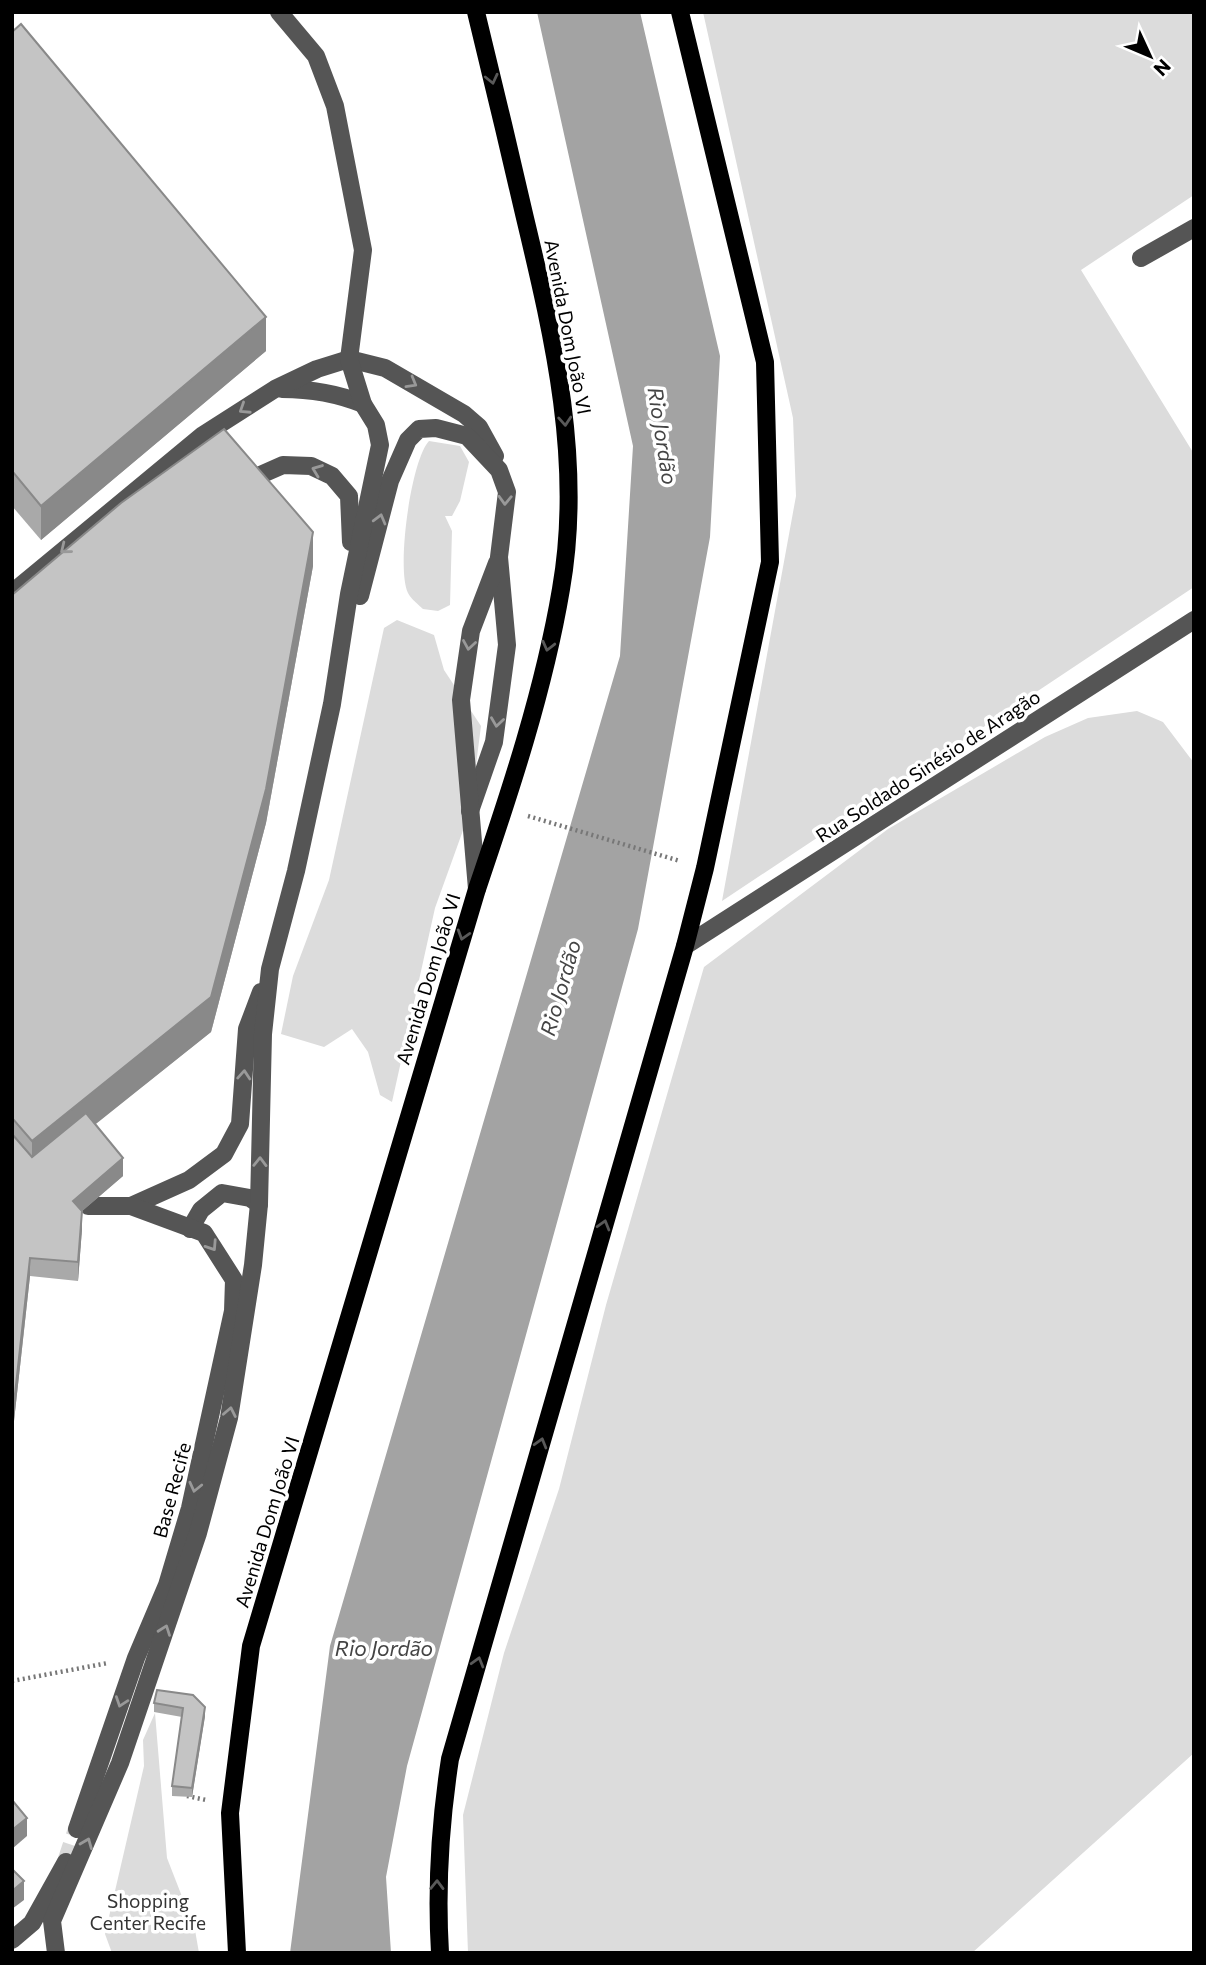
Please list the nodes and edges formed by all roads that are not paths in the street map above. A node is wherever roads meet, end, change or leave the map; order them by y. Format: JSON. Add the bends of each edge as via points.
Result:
{"nodes":[{"id":1,"x":279,"y":12,"type":"edge"},
{"id":2,"x":476,"y":12,"type":"edge"},
{"id":3,"x":680,"y":12,"type":"edge"},
{"id":4,"x":1194,"y":228,"type":"edge"},
{"id":5,"x":1141,"y":258,"type":"dead end"},
{"id":6,"x":349,"y":359,"type":"junction"},
{"id":7,"x":275,"y":388,"type":"junction"},
{"id":8,"x":363,"y":404,"type":"junction"},
{"id":9,"x":499,"y":470,"type":"junction"},
{"id":10,"x":242,"y":483,"type":"edge"},
{"id":11,"x":499,"y":557,"type":"junction"},
{"id":12,"x":12,"y":593,"type":"edge"},
{"id":13,"x":349,"y":594,"type":"junction"},
{"id":14,"x":1194,"y":621,"type":"edge"},
{"id":15,"x":332,"y":704,"type":"junction"},
{"id":16,"x":470,"y":811,"type":"junction"},
{"id":17,"x":477,"y":889,"type":"junction"},
{"id":18,"x":685,"y":946,"type":"junction"},
{"id":19,"x":270,"y":969,"type":"junction"},
{"id":20,"x":258,"y":1204,"type":"junction"},
{"id":21,"x":88,"y":1206,"type":"edge"},
{"id":22,"x":131,"y":1206,"type":"junction"},
{"id":23,"x":190,"y":1228,"type":"junction"},
{"id":24,"x":77,"y":1829,"type":"tunnel mouth"},
{"id":25,"x":66,"y":1863,"type":"tunnel mouth"},
{"id":26,"x":12,"y":1940,"type":"edge"},
{"id":27,"x":56,"y":1953,"type":"edge"},
{"id":28,"x":237,"y":1953,"type":"edge"},
{"id":29,"x":440,"y":1953,"type":"edge"}],
"edges":[{"from":1,"to":6,"type":"street","via":[[316,56],[335,106],[353,186],[363,250]]},
{"from":2,"to":17,"type":"main road","name":"Avenida Dom João VI","one_way":true,"via":[[548,313],[562,391],[567,494],[562,588],[504,808]]},
{"from":3,"to":18,"type":"main road","via":[[765,362],[770,562]]},
{"from":4,"to":5,"type":"street"},
{"from":6,"to":7,"type":"street"},
{"from":6,"to":8,"type":"street"},
{"from":6,"to":9,"type":"street","one_way":true,"via":[[385,368],[464,414],[489,442]]},
{"from":7,"to":8,"type":"street","via":[[308,389]]},
{"from":7,"to":12,"type":"street","one_way":true,"via":[[203,435]]},
{"from":8,"to":13,"type":"street","via":[[376,425],[380,445]]},
{"from":9,"to":11,"type":"street","one_way":true,"via":[[507,492]]},
{"from":15,"to":9,"type":"street","one_way":true,"via":[[390,481],[408,440],[419,429],[450,430],[467,436]]},
{"from":13,"to":10,"type":"street","one_way":true,"via":[[349,496],[332,477],[311,466],[283,465]]},
{"from":11,"to":16,"type":"street","one_way":true,"via":[[508,645],[494,742]]},
{"from":11,"to":16,"type":"street","one_way":true,"via":[[471,631],[461,700]]},
{"from":13,"to":15,"type":"street"},
{"from":14,"to":18,"type":"street","name":"Rua Soldado Sinésio de Aragão"},
{"from":15,"to":19,"type":"street"},
{"from":16,"to":17,"type":"street"},
{"from":17,"to":28,"type":"main road","name":"Avenida Dom João VI","one_way":true,"via":[[251,1646],[230,1805]]},
{"from":29,"to":18,"type":"main road","one_way":true,"via":[[436,1888],[450,1759]]},
{"from":20,"to":19,"type":"street","one_way":true,"via":[[263,1034]]},
{"from":22,"to":19,"type":"street","name":"Base Recife","one_way":true,"via":[[189,1180],[224,1154],[240,1124],[247,1029]]},
{"from":20,"to":23,"type":"street","via":[[222,1193],[201,1210]]},
{"from":27,"to":20,"type":"street","one_way":true,"via":[[52,1922],[120,1763],[198,1533],[229,1418]]},
{"from":21,"to":22,"type":"street","name":"Base Recife"},
{"from":22,"to":23,"type":"street","name":"Base Recife"},
{"from":23,"to":24,"type":"street","name":"Base Recife","one_way":true,"via":[[204,1233],[234,1280],[233,1311],[190,1508],[167,1585],[136,1658]]},
{"from":25,"to":26,"type":"street","via":[[32,1923]]}]}
